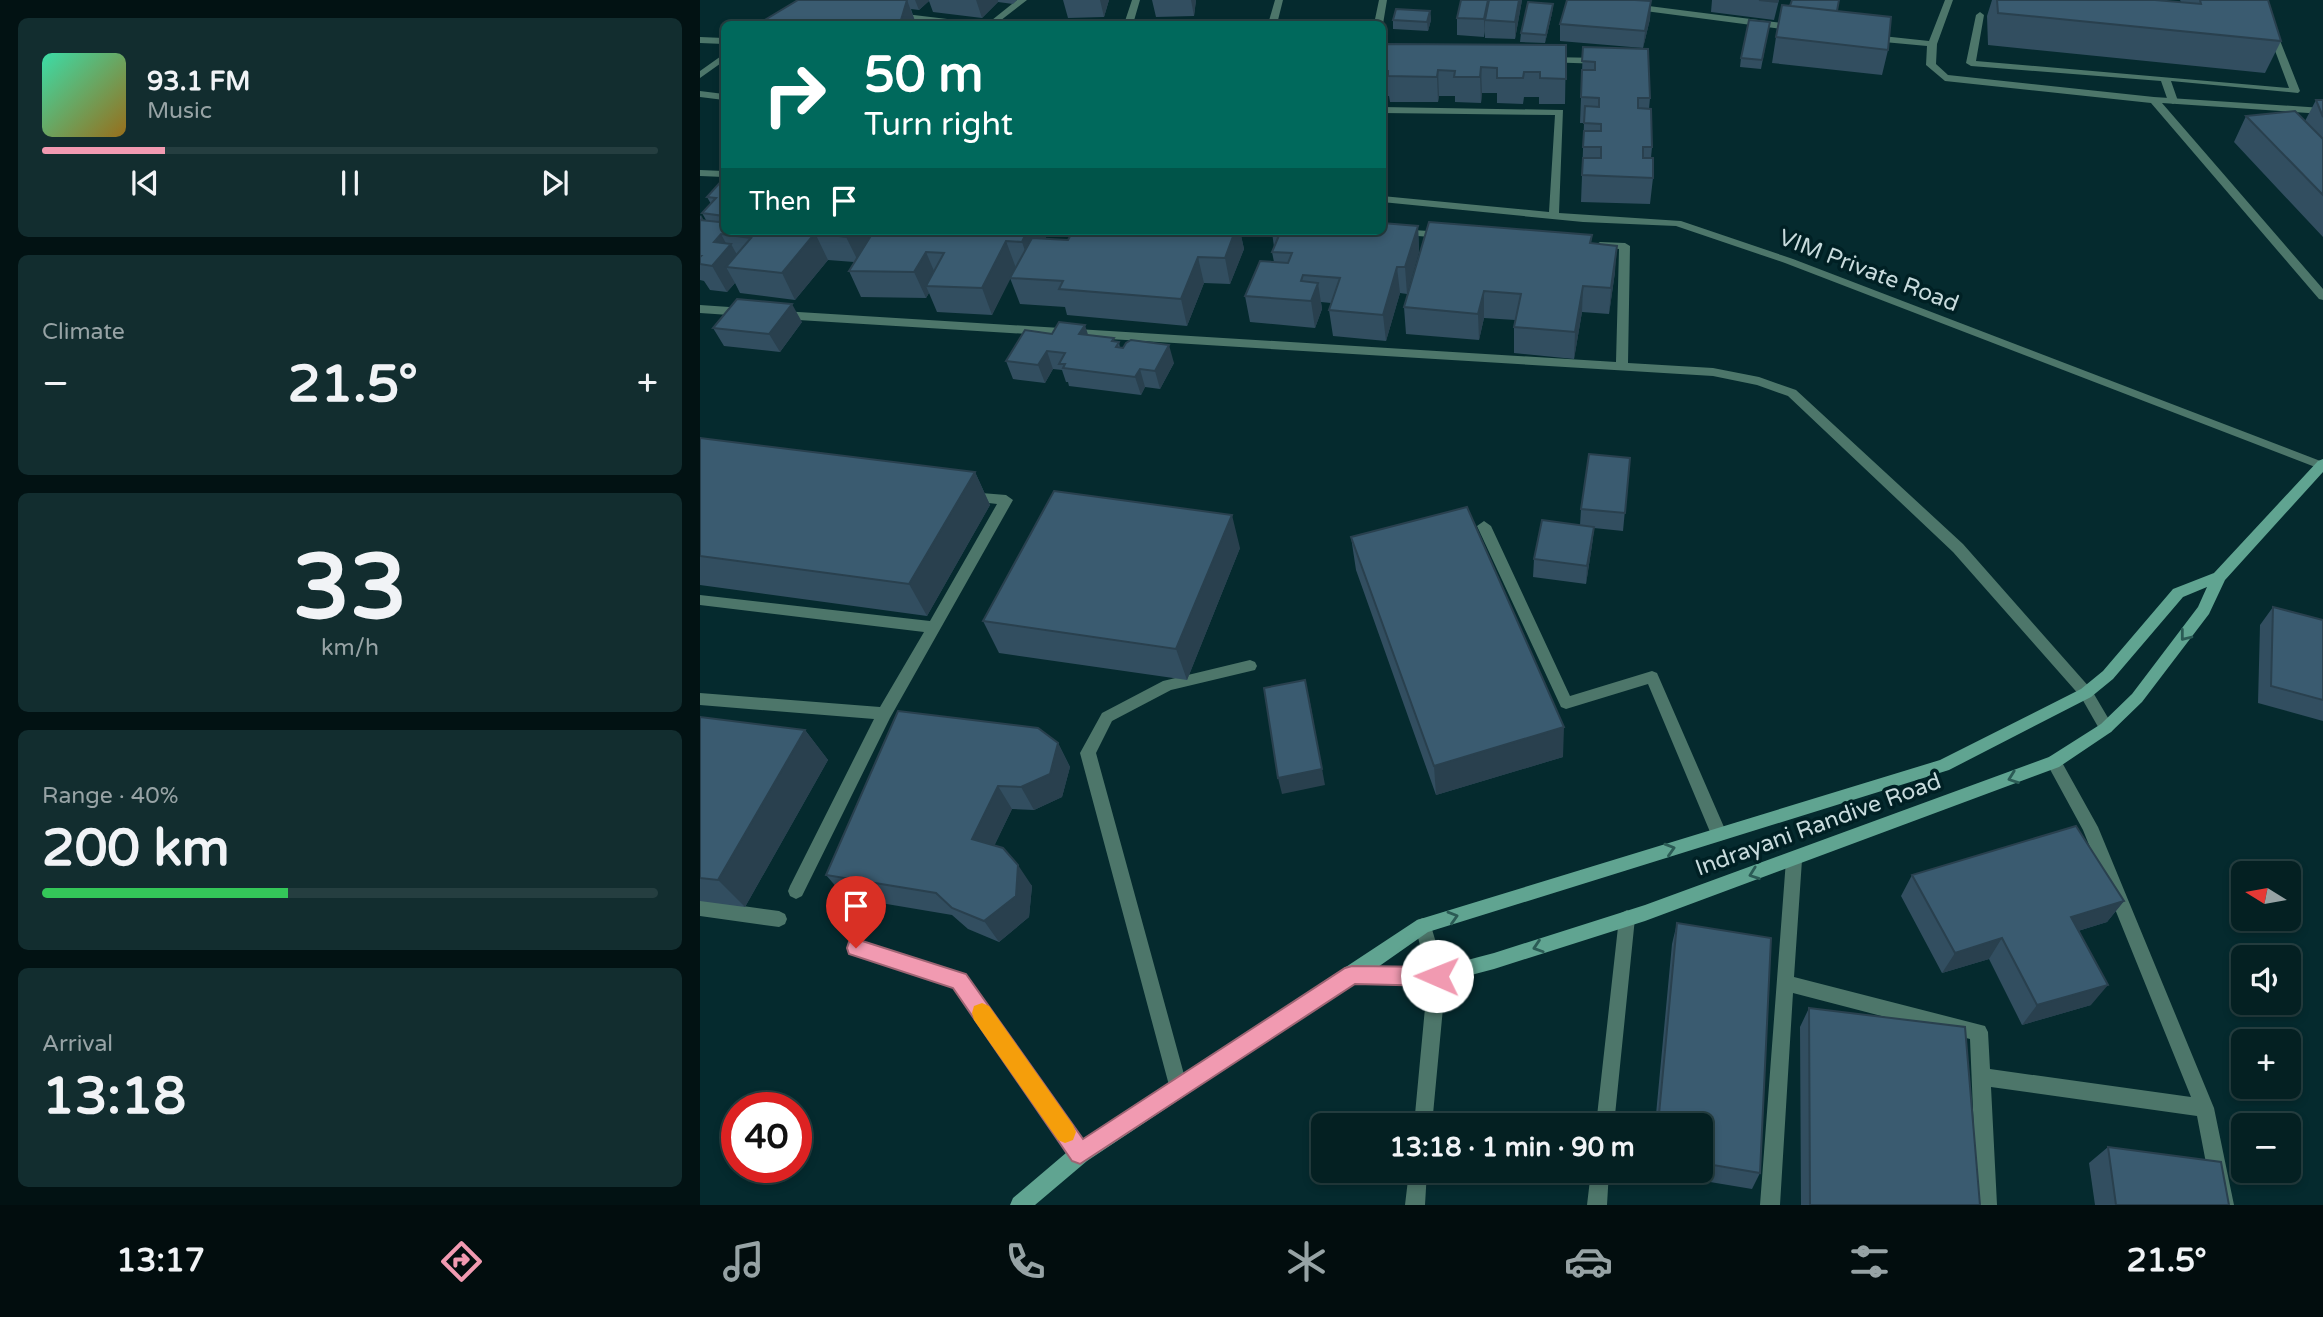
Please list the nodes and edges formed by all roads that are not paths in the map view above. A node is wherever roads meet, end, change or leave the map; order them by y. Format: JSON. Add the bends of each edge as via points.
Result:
{"nodes":[{"id":1,"x":1023,"y":0,"type":"edge"},
{"id":2,"x":1136,"y":0,"type":"edge"},
{"id":3,"x":1279,"y":0,"type":"edge"},
{"id":4,"x":1383,"y":0,"type":"edge"},
{"id":5,"x":1949,"y":0,"type":"edge"},
{"id":6,"x":2260,"y":0,"type":"edge"},
{"id":7,"x":1621,"y":6,"type":"edge"},
{"id":8,"x":881,"y":14,"type":"edge"},
{"id":9,"x":1980,"y":15,"type":"dead end"},
{"id":10,"x":939,"y":21,"type":"edge"},
{"id":11,"x":995,"y":21,"type":"edge"},
{"id":12,"x":1129,"y":21,"type":"edge"},
{"id":13,"x":1273,"y":21,"type":"edge"},
{"id":14,"x":1379,"y":21,"type":"edge"},
{"id":15,"x":1807,"y":30,"type":"edge"},
{"id":16,"x":1859,"y":36,"type":"edge"},
{"id":17,"x":700,"y":40,"type":"edge"},
{"id":18,"x":721,"y":41,"type":"edge"},
{"id":19,"x":1932,"y":44,"type":"junction"},
{"id":20,"x":721,"y":59,"type":"edge"},
{"id":21,"x":1536,"y":60,"type":"edge"},
{"id":22,"x":1605,"y":61,"type":"edge"},
{"id":23,"x":700,"y":75,"type":"edge"},
{"id":24,"x":2165,"y":78,"type":"junction"},
{"id":25,"x":700,"y":94,"type":"edge"},
{"id":26,"x":721,"y":97,"type":"edge"},
{"id":27,"x":2154,"y":100,"type":"junction"},
{"id":28,"x":2173,"y":101,"type":"junction"},
{"id":29,"x":1386,"y":110,"type":"edge"},
{"id":30,"x":2323,"y":111,"type":"edge"},
{"id":31,"x":700,"y":173,"type":"edge"},
{"id":32,"x":721,"y":174,"type":"edge"},
{"id":33,"x":1386,"y":199,"type":"edge"},
{"id":34,"x":1554,"y":216,"type":"junction"},
{"id":35,"x":1386,"y":231,"type":"edge"},
{"id":36,"x":1463,"y":236,"type":"edge"},
{"id":37,"x":1585,"y":244,"type":"edge"},
{"id":38,"x":2323,"y":296,"type":"edge"},
{"id":39,"x":700,"y":309,"type":"edge"},
{"id":40,"x":756,"y":313,"type":"edge"},
{"id":41,"x":770,"y":314,"type":"edge"},
{"id":42,"x":1622,"y":367,"type":"junction"},
{"id":43,"x":2322,"y":467,"type":"edge"},
{"id":44,"x":955,"y":496,"type":"edge"},
{"id":45,"x":1485,"y":526,"type":"dead end"},
{"id":46,"x":2219,"y":577,"type":"junction"},
{"id":47,"x":700,"y":600,"type":"edge"},
{"id":48,"x":932,"y":627,"type":"junction"},
{"id":49,"x":1250,"y":666,"type":"dead end"},
{"id":50,"x":2086,"y":693,"type":"junction"},
{"id":51,"x":700,"y":699,"type":"edge"},
{"id":52,"x":884,"y":714,"type":"junction"},
{"id":53,"x":2106,"y":727,"type":"junction"},
{"id":54,"x":2054,"y":762,"type":"junction"},
{"id":55,"x":1719,"y":834,"type":"junction"},
{"id":56,"x":1794,"y":860,"type":"junction"},
{"id":57,"x":796,"y":891,"type":"dead end"},
{"id":58,"x":700,"y":908,"type":"edge"},
{"id":59,"x":1627,"y":918,"type":"junction"},
{"id":60,"x":779,"y":919,"type":"dead end"},
{"id":61,"x":1423,"y":926,"type":"junction"},
{"id":62,"x":856,"y":948,"type":"dead end"},
{"id":63,"x":1352,"y":975,"type":"junction"},
{"id":64,"x":1437,"y":976,"type":"junction"},
{"id":65,"x":1786,"y":983,"type":"junction"},
{"id":66,"x":1981,"y":1077,"type":"junction"},
{"id":67,"x":1180,"y":1089,"type":"junction"},
{"id":68,"x":2205,"y":1108,"type":"junction"},
{"id":69,"x":1424,"y":1113,"type":"edge"},
{"id":70,"x":1606,"y":1113,"type":"edge"},
{"id":71,"x":1080,"y":1154,"type":"junction"},
{"id":72,"x":1417,"y":1183,"type":"edge"},
{"id":73,"x":1600,"y":1183,"type":"edge"},
{"id":74,"x":1020,"y":1205,"type":"edge"},
{"id":75,"x":1415,"y":1205,"type":"edge"},
{"id":76,"x":1597,"y":1205,"type":"edge"},
{"id":77,"x":1770,"y":1205,"type":"edge"},
{"id":78,"x":1987,"y":1205,"type":"edge"},
{"id":79,"x":2224,"y":1205,"type":"edge"}],
"edges":[{"from":1,"to":11,"type":"street"},
{"from":2,"to":12,"type":"street"},
{"from":3,"to":13,"type":"street"},
{"from":4,"to":14,"type":"street"},
{"from":5,"to":19,"type":"street"},
{"from":6,"to":24,"type":"street","via":[[2295,91]]},
{"from":7,"to":15,"type":"street"},
{"from":8,"to":10,"type":"street"},
{"from":9,"to":24,"type":"street","via":[[1971,63]]},
{"from":16,"to":19,"type":"street"},
{"from":17,"to":18,"type":"street"},
{"from":19,"to":27,"type":"street","via":[[1931,65],[1945,78]]},
{"from":20,"to":23,"type":"street"},
{"from":21,"to":22,"type":"street"},
{"from":24,"to":28,"type":"street"},
{"from":25,"to":26,"type":"street"},
{"from":27,"to":28,"type":"street"},
{"from":27,"to":38,"type":"street"},
{"from":28,"to":30,"type":"street"},
{"from":29,"to":34,"type":"street","via":[[1560,112]]},
{"from":31,"to":32,"type":"street"},
{"from":33,"to":34,"type":"street","name":"VIM Private Road"},
{"from":34,"to":43,"type":"street","name":"VIM Private Road","via":[[1677,223],[1789,261]]},
{"from":35,"to":36,"type":"street"},
{"from":37,"to":42,"type":"street","via":[[1625,246]]},
{"from":39,"to":40,"type":"street"},
{"from":41,"to":42,"type":"street"},
{"from":42,"to":50,"type":"street","via":[[1713,372],[1792,393],[1958,548]]},
{"from":43,"to":46,"type":"street","name":"Indrayani Randive Road"},
{"from":44,"to":48,"type":"street","via":[[1006,500]]},
{"from":45,"to":55,"type":"street","via":[[1566,703],[1652,677]]},
{"from":46,"to":50,"type":"street","name":"Indrayani Randive Road","via":[[2178,593],[2108,675]]},
{"from":46,"to":53,"type":"street","name":"Indrayani Randive Road","one_way":true,"via":[[2204,611],[2137,698]]},
{"from":47,"to":48,"type":"street"},
{"from":48,"to":52,"type":"street"},
{"from":49,"to":67,"type":"street","via":[[1168,685],[1107,717],[1088,752]]},
{"from":50,"to":53,"type":"street"},
{"from":50,"to":55,"type":"street","name":"Indrayani Randive Road","via":[[1944,765]]},
{"from":51,"to":52,"type":"street"},
{"from":52,"to":57,"type":"street"},
{"from":53,"to":54,"type":"street","name":"Indrayani Randive Road"},
{"from":54,"to":56,"type":"street","name":"Indrayani Randive Road","one_way":true},
{"from":54,"to":68,"type":"street","via":[[2091,827]]},
{"from":61,"to":55,"type":"street","name":"Indrayani Randive Road","one_way":true},
{"from":56,"to":59,"type":"street","name":"Indrayani Randive Road","one_way":true},
{"from":56,"to":65,"type":"street"},
{"from":58,"to":60,"type":"street"},
{"from":59,"to":64,"type":"street","name":"Indrayani Randive Road","one_way":true},
{"from":59,"to":70,"type":"street"},
{"from":61,"to":63,"type":"street","name":"Indrayani Randive Road"},
{"from":61,"to":64,"type":"street"},
{"from":62,"to":71,"type":"street","via":[[960,981]]},
{"from":63,"to":64,"type":"street","name":"Indrayani Randive Road"},
{"from":63,"to":67,"type":"street","name":"Indrayani Randive Road"},
{"from":64,"to":69,"type":"street"},
{"from":65,"to":66,"type":"street","via":[[1979,1032]]},
{"from":65,"to":77,"type":"street"},
{"from":66,"to":68,"type":"street"},
{"from":66,"to":78,"type":"street"},
{"from":67,"to":71,"type":"street","name":"Indrayani Randive Road"},
{"from":68,"to":79,"type":"street"},
{"from":71,"to":74,"type":"street","name":"Indrayani Randive Road"},
{"from":72,"to":75,"type":"street"},
{"from":73,"to":76,"type":"street"}]}
